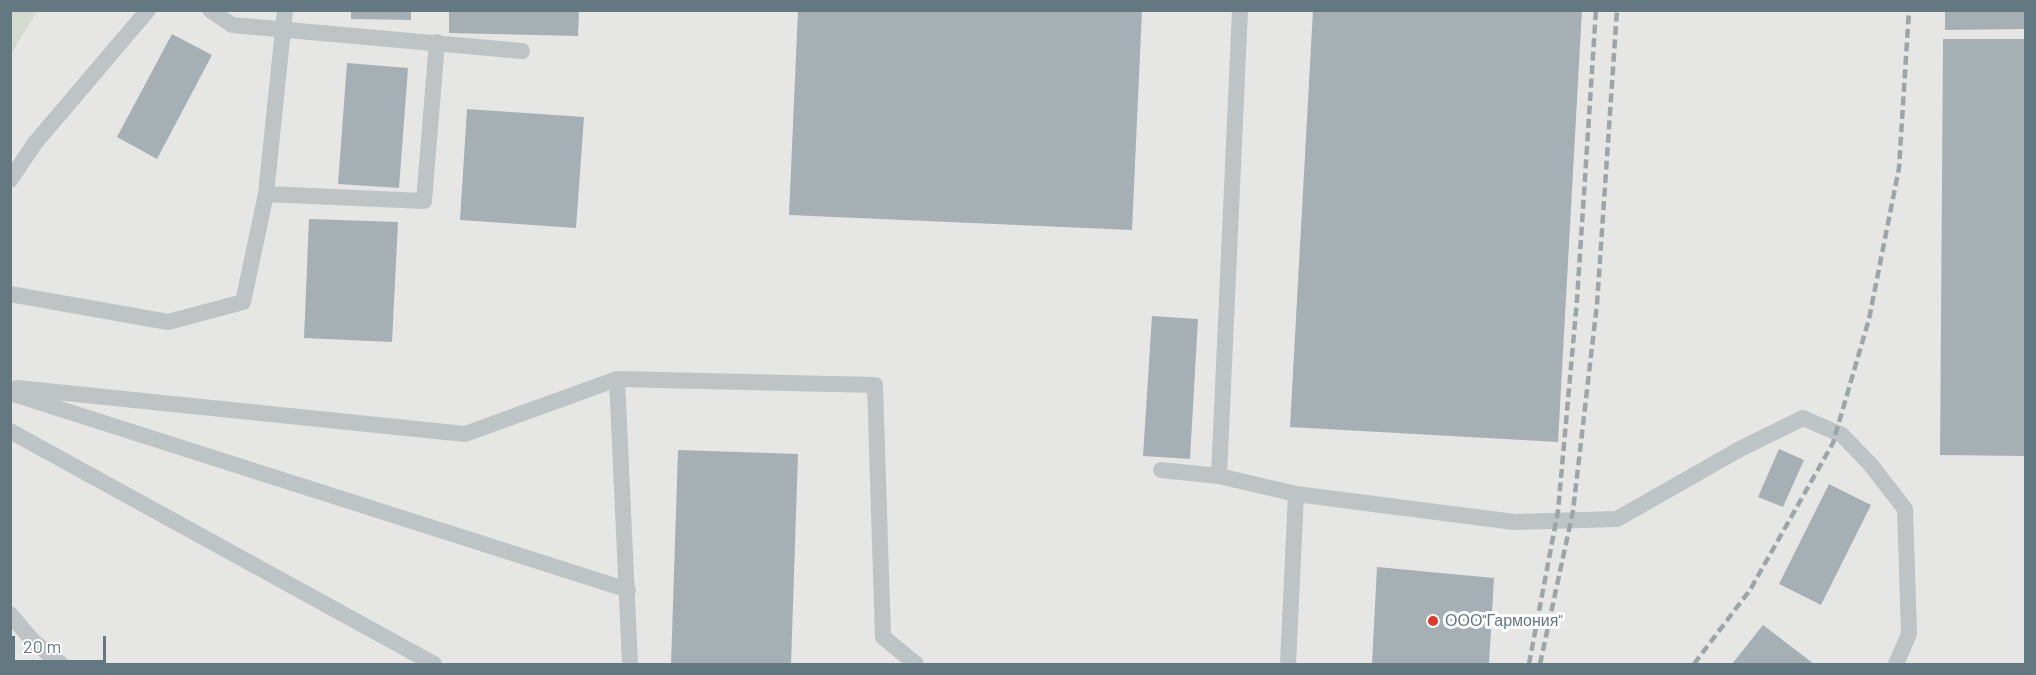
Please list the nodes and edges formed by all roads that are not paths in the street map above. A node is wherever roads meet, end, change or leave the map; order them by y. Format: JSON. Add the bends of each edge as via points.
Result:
{"nodes":[{"id":1,"x":148,"y":10,"type":"edge"},
{"id":2,"x":210,"y":10,"type":"edge"},
{"id":3,"x":285,"y":10,"type":"edge"},
{"id":4,"x":1240,"y":10,"type":"edge"},
{"id":5,"x":282,"y":29,"type":"junction"},
{"id":6,"x":437,"y":42,"type":"junction"},
{"id":7,"x":522,"y":51,"type":"dead end"},
{"id":8,"x":10,"y":180,"type":"edge"},
{"id":9,"x":266,"y":194,"type":"junction"},
{"id":10,"x":10,"y":294,"type":"edge"},
{"id":11,"x":617,"y":379,"type":"junction"},
{"id":12,"x":10,"y":387,"type":"edge"},
{"id":13,"x":10,"y":393,"type":"edge"},
{"id":14,"x":10,"y":430,"type":"edge"},
{"id":15,"x":1161,"y":470,"type":"dead end"},
{"id":16,"x":1219,"y":476,"type":"junction"},
{"id":17,"x":1296,"y":494,"type":"junction"},
{"id":18,"x":628,"y":590,"type":"junction"},
{"id":19,"x":10,"y":614,"type":"edge"},
{"id":20,"x":61,"y":664,"type":"edge"},
{"id":21,"x":434,"y":664,"type":"edge"},
{"id":22,"x":630,"y":664,"type":"edge"},
{"id":23,"x":916,"y":664,"type":"edge"},
{"id":24,"x":1288,"y":664,"type":"edge"},
{"id":25,"x":1896,"y":664,"type":"edge"}],
"edges":[{"from":1,"to":8,"type":"lane","via":[[35,143]]},
{"from":2,"to":5,"type":"lane","via":[[232,25]]},
{"from":3,"to":5,"type":"lane"},
{"from":4,"to":16,"type":"lane"},
{"from":5,"to":6,"type":"lane"},
{"from":5,"to":9,"type":"lane"},
{"from":6,"to":7,"type":"lane"},
{"from":6,"to":9,"type":"lane","via":[[424,201]]},
{"from":9,"to":10,"type":"lane","via":[[243,302],[168,322]]},
{"from":11,"to":12,"type":"lane","via":[[465,434]]},
{"from":11,"to":18,"type":"lane"},
{"from":11,"to":23,"type":"lane","via":[[875,385],[883,637]]},
{"from":13,"to":18,"type":"lane"},
{"from":14,"to":21,"type":"lane"},
{"from":15,"to":16,"type":"lane"},
{"from":16,"to":17,"type":"lane"},
{"from":17,"to":24,"type":"lane"},
{"from":17,"to":25,"type":"lane","via":[[1514,522],[1617,519],[1803,418],[1842,435],[1905,509],[1909,634]]},
{"from":18,"to":22,"type":"lane"},
{"from":19,"to":20,"type":"lane","via":[[33,641]]}]}
